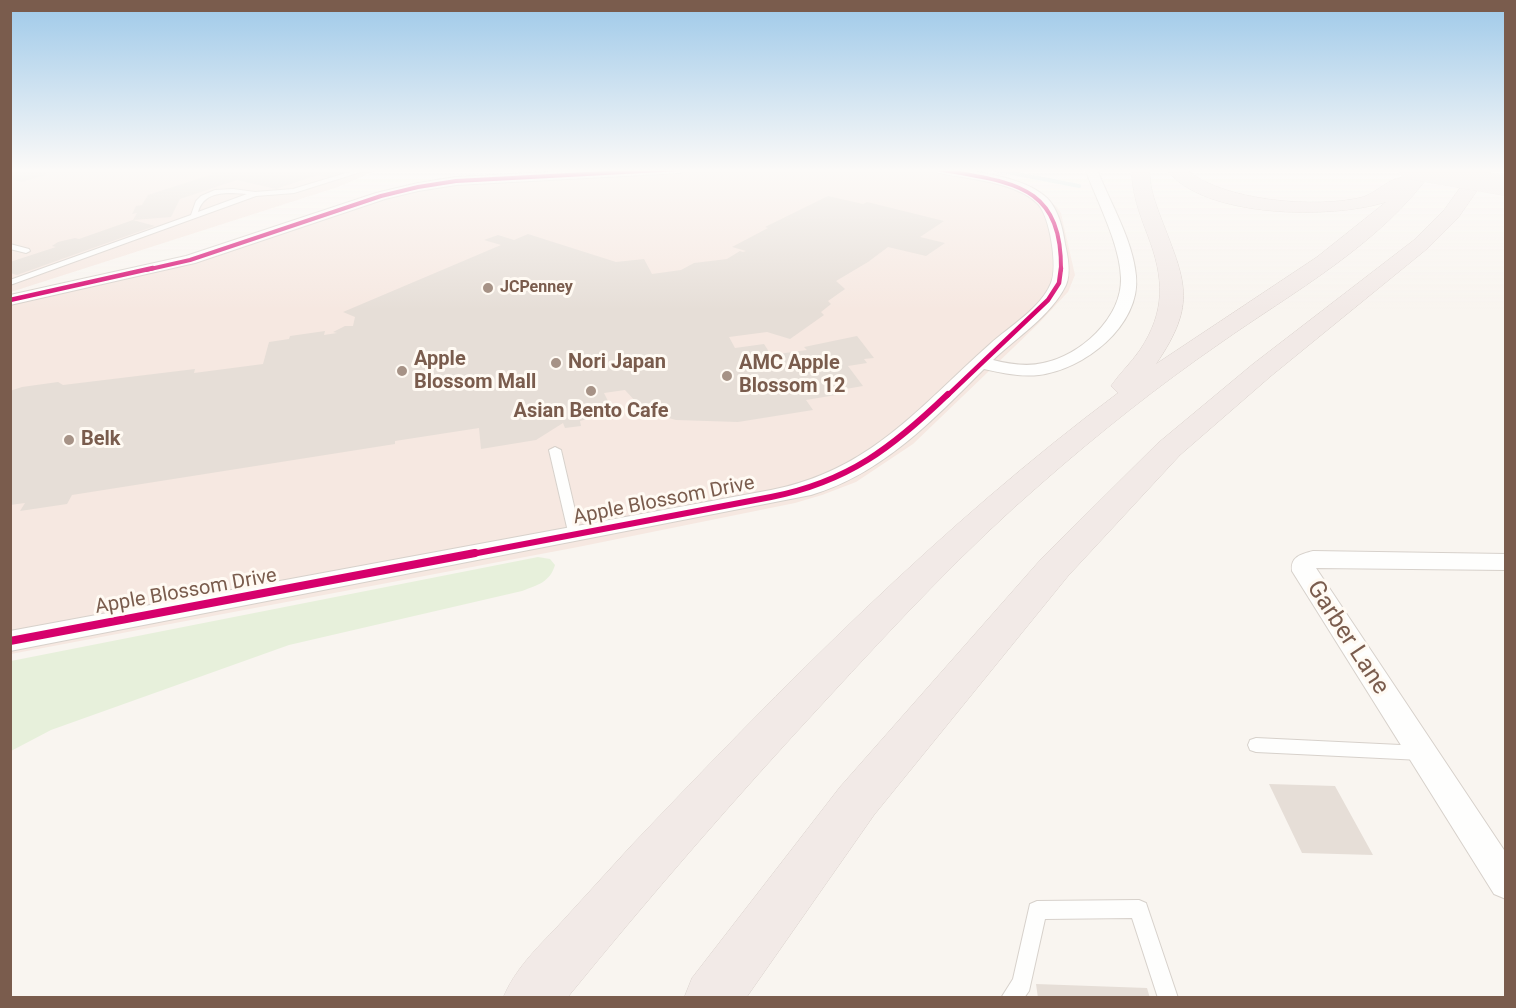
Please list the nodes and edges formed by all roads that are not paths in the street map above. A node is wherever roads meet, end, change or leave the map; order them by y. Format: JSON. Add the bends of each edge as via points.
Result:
{"nodes":[{"id":1,"x":194,"y":216,"type":"edge"},
{"id":2,"x":321,"y":216,"type":"edge"},
{"id":3,"x":1052,"y":216,"type":"edge"},
{"id":4,"x":1108,"y":216,"type":"edge"},
{"id":5,"x":1150,"y":216,"type":"edge"},
{"id":6,"x":1383,"y":216,"type":"edge"},
{"id":7,"x":1442,"y":216,"type":"edge"},
{"id":8,"x":10,"y":246,"type":"edge"},
{"id":9,"x":26,"y":251,"type":"dead end"},
{"id":10,"x":10,"y":283,"type":"edge"},
{"id":11,"x":10,"y":300,"type":"edge"},
{"id":12,"x":980,"y":363,"type":"junction"},
{"id":13,"x":1066,"y":447,"type":"junction"},
{"id":14,"x":555,"y":450,"type":"dead end"},
{"id":15,"x":575,"y":536,"type":"junction"},
{"id":16,"x":1506,"y":562,"type":"edge"},
{"id":17,"x":10,"y":641,"type":"edge"},
{"id":18,"x":1256,"y":745,"type":"dead end"},
{"id":19,"x":1422,"y":753,"type":"junction"},
{"id":20,"x":1506,"y":883,"type":"edge"},
{"id":21,"x":531,"y":998,"type":"edge"},
{"id":22,"x":712,"y":998,"type":"edge"},
{"id":23,"x":1011,"y":998,"type":"edge"},
{"id":24,"x":1168,"y":998,"type":"edge"}],
"edges":[{"from":1,"to":10,"type":"lane"},
{"from":2,"to":11,"type":"street","via":[[190,260]]},
{"from":3,"to":12,"type":"street","name":"Apple Blossom Drive","via":[[1062,276],[1056,289]]},
{"from":4,"to":12,"type":"street","via":[[1128,271],[1128,290],[1114,322],[1098,341],[1049,368],[1020,370]]},
{"from":5,"to":13,"type":"highway","via":[[1172,283],[1161,338],[1136,373]]},
{"from":6,"to":13,"type":"highway","via":[[1182,358]]},
{"from":7,"to":22,"type":"highway","via":[[1421,244],[1169,449],[1054,567],[857,801]]},
{"from":8,"to":9,"type":"lane"},
{"from":12,"to":15,"type":"street","name":"Apple Blossom Drive","via":[[900,438],[841,477],[789,493]]},
{"from":13,"to":21,"type":"highway","via":[[941,558],[842,656],[678,831]]},
{"from":14,"to":15,"type":"lane"},
{"from":15,"to":17,"type":"street","name":"Apple Blossom Drive"},
{"from":16,"to":19,"type":"street","name":"Garber Lane","via":[[1313,559],[1303,564]]},
{"from":18,"to":19,"type":"lane"},
{"from":19,"to":20,"type":"street","name":"Garber Lane"},
{"from":23,"to":24,"type":"lane","via":[[1022,984],[1037,910],[1128,909],[1139,909]]}]}
